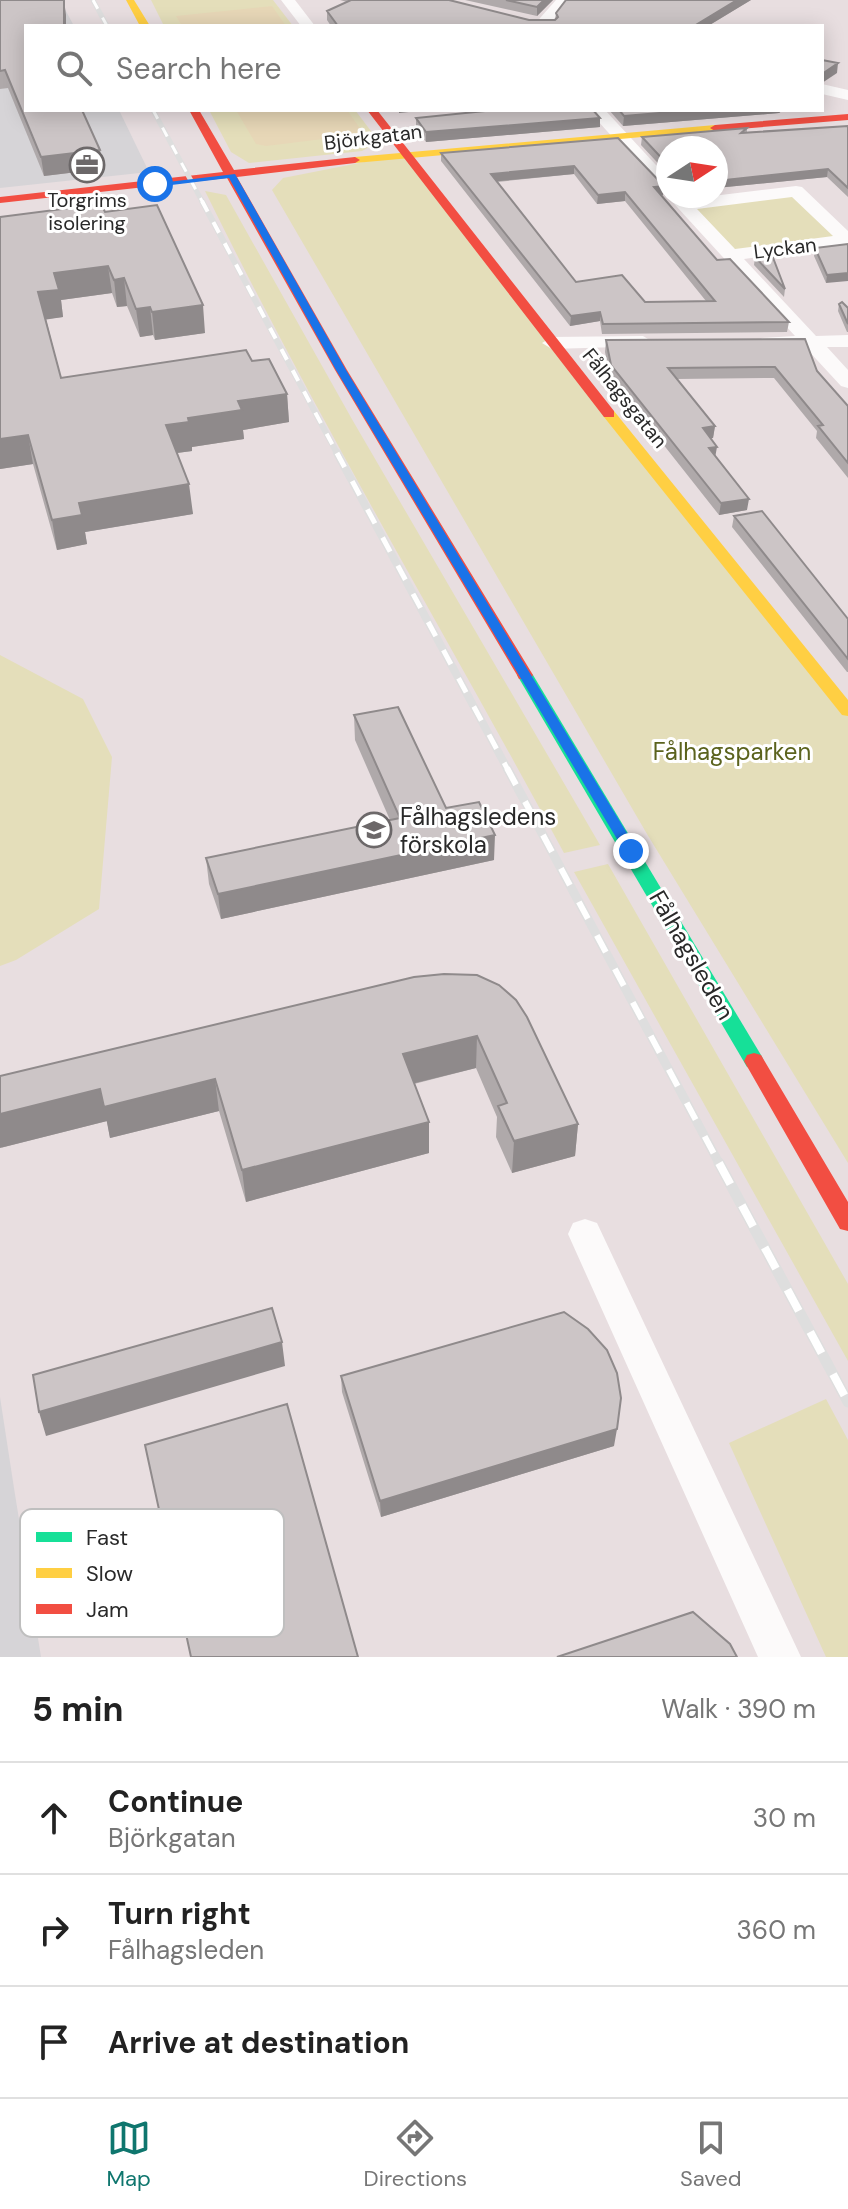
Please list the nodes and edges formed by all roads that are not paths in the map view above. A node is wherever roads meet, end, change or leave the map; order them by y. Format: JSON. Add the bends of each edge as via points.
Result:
{"nodes":[{"id":1,"x":130,"y":0,"type":"edge"},
{"id":2,"x":288,"y":0,"type":"edge"},
{"id":3,"x":563,"y":0,"type":"edge"},
{"id":4,"x":144,"y":24,"type":"edge"},
{"id":5,"x":306,"y":24,"type":"edge"},
{"id":6,"x":539,"y":24,"type":"edge"},
{"id":7,"x":824,"y":89,"type":"edge"},
{"id":8,"x":848,"y":95,"type":"edge"},
{"id":9,"x":195,"y":112,"type":"edge"},
{"id":10,"x":374,"y":112,"type":"edge"},
{"id":11,"x":598,"y":112,"type":"edge"},
{"id":12,"x":848,"y":117,"type":"edge"},
{"id":13,"x":619,"y":135,"type":"junction"},
{"id":14,"x":405,"y":154,"type":"junction"},
{"id":15,"x":656,"y":175,"type":"edge"},
{"id":16,"x":232,"y":176,"type":"junction"},
{"id":17,"x":728,"y":196,"type":"edge"},
{"id":18,"x":0,"y":200,"type":"edge"},
{"id":19,"x":688,"y":208,"type":"edge"},
{"id":20,"x":732,"y":255,"type":"junction"},
{"id":21,"x":848,"y":341,"type":"edge"},
{"id":22,"x":659,"y":342,"type":"edge"},
{"id":23,"x":751,"y":342,"type":"edge"},
{"id":24,"x":812,"y":342,"type":"junction"},
{"id":25,"x":552,"y":343,"type":"junction"},
{"id":26,"x":848,"y":382,"type":"edge"},
{"id":27,"x":848,"y":711,"type":"edge"},
{"id":28,"x":848,"y":1222,"type":"edge"},
{"id":29,"x":585,"y":1234,"type":"dead end"},
{"id":30,"x":780,"y":1657,"type":"edge"}],
"edges":[{"from":1,"to":4,"type":"street"},
{"from":2,"to":5,"type":"street"},
{"from":3,"to":6,"type":"street"},
{"from":7,"to":8,"type":"street"},
{"from":9,"to":16,"type":"street","name":"Fålhagsleden"},
{"from":10,"to":14,"type":"street","name":"Fålhagsgatan"},
{"from":11,"to":13,"type":"street"},
{"from":12,"to":13,"type":"street","name":"Björkgatan"},
{"from":13,"to":14,"type":"street","name":"Björkgatan"},
{"from":13,"to":15,"type":"street"},
{"from":14,"to":16,"type":"street","name":"Björkgatan"},
{"from":14,"to":25,"type":"street","name":"Fålhagsgatan"},
{"from":16,"to":18,"type":"street","name":"Björkgatan"},
{"from":16,"to":28,"type":"street","name":"Fålhagsleden","via":[[341,370]]},
{"from":17,"to":20,"type":"street","name":"Lyckan","via":[[796,191],[847,240]]},
{"from":19,"to":20,"type":"street"},
{"from":20,"to":24,"type":"street"},
{"from":21,"to":24,"type":"street"},
{"from":22,"to":25,"type":"street"},
{"from":23,"to":24,"type":"street"},
{"from":24,"to":26,"type":"street"},
{"from":25,"to":27,"type":"street","name":"Fålhagsgatan"},
{"from":29,"to":30,"type":"street"}]}
